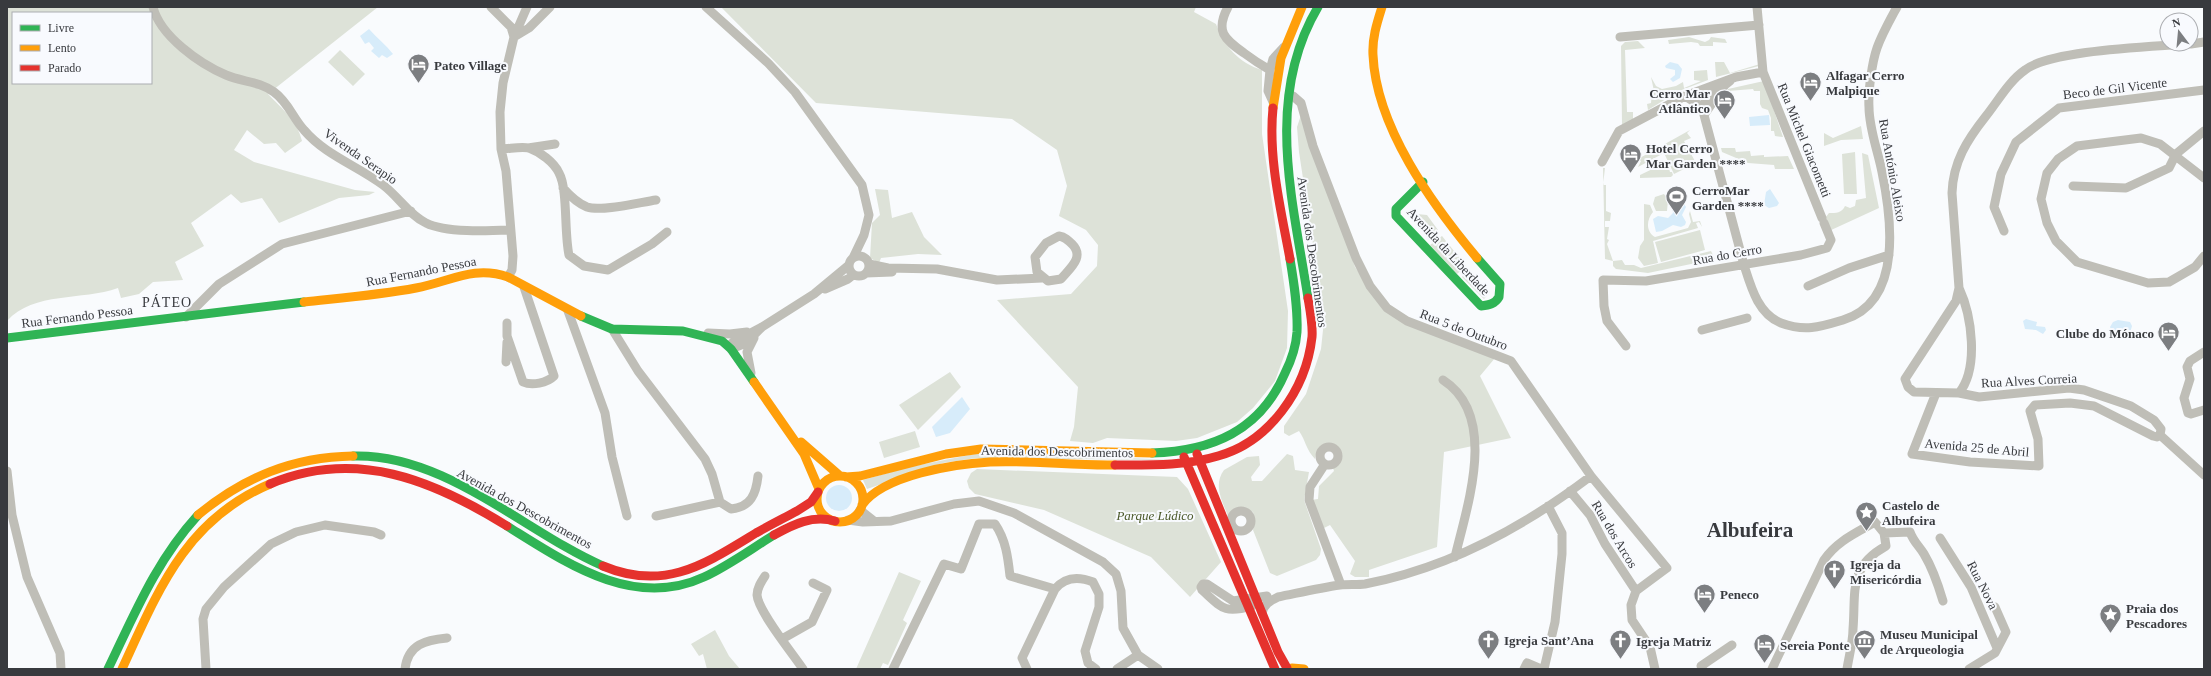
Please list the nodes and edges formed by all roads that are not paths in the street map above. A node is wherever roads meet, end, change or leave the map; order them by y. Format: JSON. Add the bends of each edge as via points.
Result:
{"nodes":[{"id":1,"x":153,"y":7,"type":"edge"},
{"id":2,"x":491,"y":7,"type":"edge"},
{"id":3,"x":526,"y":7,"type":"edge"},
{"id":4,"x":550,"y":7,"type":"edge"},
{"id":5,"x":706,"y":7,"type":"edge"},
{"id":6,"x":1228,"y":7,"type":"edge"},
{"id":7,"x":1302,"y":7,"type":"edge"},
{"id":8,"x":1318,"y":7,"type":"edge"},
{"id":9,"x":1382,"y":7,"type":"edge"},
{"id":10,"x":1757,"y":7,"type":"edge"},
{"id":11,"x":1897,"y":7,"type":"edge"},
{"id":12,"x":1759,"y":25,"type":"junction"},
{"id":13,"x":514,"y":37,"type":"junction"},
{"id":14,"x":1620,"y":37,"type":"dead end"},
{"id":15,"x":1285,"y":46,"type":"junction"},
{"id":16,"x":2159,"y":47,"type":"edge"},
{"id":17,"x":1270,"y":70,"type":"junction"},
{"id":18,"x":1763,"y":72,"type":"junction"},
{"id":19,"x":1736,"y":77,"type":"junction"},
{"id":20,"x":1715,"y":85,"type":"junction"},
{"id":21,"x":2204,"y":90,"type":"edge"},
{"id":22,"x":1293,"y":96,"type":"dead end"},
{"id":23,"x":1685,"y":96,"type":"junction"},
{"id":24,"x":1273,"y":102,"type":"junction"},
{"id":25,"x":1703,"y":111,"type":"junction"},
{"id":26,"x":2204,"y":131,"type":"edge"},
{"id":27,"x":555,"y":144,"type":"dead end"},
{"id":28,"x":528,"y":148,"type":"junction"},
{"id":29,"x":501,"y":149,"type":"junction"},
{"id":30,"x":2176,"y":154,"type":"junction"},
{"id":31,"x":1602,"y":162,"type":"dead end"},
{"id":32,"x":2204,"y":178,"type":"edge"},
{"id":33,"x":1422,"y":182,"type":"junction"},
{"id":34,"x":2073,"y":186,"type":"dead end"},
{"id":35,"x":563,"y":188,"type":"junction"},
{"id":36,"x":656,"y":200,"type":"dead end"},
{"id":37,"x":411,"y":211,"type":"junction"},
{"id":38,"x":1823,"y":220,"type":"joint"},
{"id":39,"x":510,"y":230,"type":"junction"},
{"id":40,"x":2004,"y":231,"type":"dead end"},
{"id":41,"x":667,"y":232,"type":"dead end"},
{"id":42,"x":864,"y":235,"type":"junction"},
{"id":43,"x":1889,"y":255,"type":"junction"},
{"id":44,"x":2204,"y":256,"type":"edge"},
{"id":45,"x":851,"y":261,"type":"junction"},
{"id":46,"x":1034,"y":264,"type":"junction"},
{"id":47,"x":1744,"y":265,"type":"junction"},
{"id":48,"x":867,"y":266,"type":"junction"},
{"id":49,"x":937,"y":269,"type":"junction"},
{"id":50,"x":853,"y":275,"type":"junction"},
{"id":51,"x":508,"y":277,"type":"junction"},
{"id":52,"x":1022,"y":278,"type":"junction"},
{"id":53,"x":1042,"y":278,"type":"junction"},
{"id":54,"x":1808,"y":286,"type":"dead end"},
{"id":55,"x":524,"y":287,"type":"junction"},
{"id":56,"x":814,"y":294,"type":"junction"},
{"id":57,"x":1960,"y":300,"type":"junction"},
{"id":58,"x":568,"y":311,"type":"junction"},
{"id":59,"x":186,"y":317,"type":"junction"},
{"id":60,"x":1747,"y":318,"type":"dead end"},
{"id":61,"x":507,"y":323,"type":"dead end"},
{"id":62,"x":762,"y":327,"type":"junction"},
{"id":63,"x":612,"y":329,"type":"junction"},
{"id":64,"x":1702,"y":330,"type":"dead end"},
{"id":65,"x":683,"y":331,"type":"junction"},
{"id":66,"x":507,"y":336,"type":"junction"},
{"id":67,"x":7,"y":338,"type":"edge"},
{"id":68,"x":1626,"y":346,"type":"dead end"},
{"id":69,"x":731,"y":349,"type":"junction"},
{"id":70,"x":2204,"y":352,"type":"edge"},
{"id":71,"x":506,"y":362,"type":"dead end"},
{"id":72,"x":1443,"y":380,"type":"dead end"},
{"id":73,"x":754,"y":382,"type":"junction"},
{"id":74,"x":1936,"y":393,"type":"junction"},
{"id":75,"x":1960,"y":393,"type":"junction"},
{"id":76,"x":2204,"y":410,"type":"edge"},
{"id":77,"x":785,"y":426,"type":"junction"},
{"id":78,"x":2160,"y":435,"type":"junction"},
{"id":79,"x":1195,"y":448,"type":"junction"},
{"id":80,"x":1181,"y":450,"type":"junction"},
{"id":81,"x":1218,"y":457,"type":"junction"},
{"id":82,"x":1199,"y":462,"type":"junction"},
{"id":83,"x":1186,"y":463,"type":"junction"},
{"id":84,"x":1325,"y":464,"type":"dead end"},
{"id":85,"x":7,"y":471,"type":"edge"},
{"id":86,"x":2204,"y":475,"type":"edge"},
{"id":87,"x":758,"y":476,"type":"dead end"},
{"id":88,"x":843,"y":476,"type":"junction"},
{"id":89,"x":1590,"y":476,"type":"junction"},
{"id":90,"x":1207,"y":481,"type":"junction"},
{"id":91,"x":818,"y":491,"type":"junction"},
{"id":92,"x":1570,"y":491,"type":"junction"},
{"id":93,"x":720,"y":502,"type":"junction"},
{"id":94,"x":1548,"y":506,"type":"junction"},
{"id":95,"x":861,"y":508,"type":"junction"},
{"id":96,"x":9,"y":515,"type":"edge"},
{"id":97,"x":627,"y":516,"type":"dead end"},
{"id":98,"x":656,"y":516,"type":"dead end"},
{"id":99,"x":848,"y":520,"type":"junction"},
{"id":100,"x":835,"y":521,"type":"junction"},
{"id":101,"x":874,"y":521,"type":"junction"},
{"id":102,"x":1884,"y":533,"type":"junction"},
{"id":103,"x":381,"y":536,"type":"dead end"},
{"id":104,"x":1940,"y":538,"type":"dead end"},
{"id":105,"x":1455,"y":557,"type":"junction"},
{"id":106,"x":765,"y":576,"type":"dead end"},
{"id":107,"x":813,"y":582,"type":"dead end"},
{"id":108,"x":1250,"y":584,"type":"junction"},
{"id":109,"x":1341,"y":585,"type":"junction"},
{"id":110,"x":1055,"y":589,"type":"junction"},
{"id":111,"x":1636,"y":591,"type":"junction"},
{"id":112,"x":1271,"y":598,"type":"junction"},
{"id":113,"x":1943,"y":601,"type":"dead end"},
{"id":114,"x":1242,"y":604,"type":"junction"},
{"id":115,"x":1259,"y":605,"type":"junction"},
{"id":116,"x":1995,"y":607,"type":"dead end"},
{"id":117,"x":447,"y":638,"type":"dead end"},
{"id":118,"x":782,"y":639,"type":"junction"},
{"id":119,"x":1732,"y":645,"type":"dead end"},
{"id":120,"x":1997,"y":648,"type":"junction"},
{"id":121,"x":1138,"y":655,"type":"junction"},
{"id":122,"x":1525,"y":666,"type":"edge"},
{"id":123,"x":1290,"y":668,"type":"edge"},
{"id":124,"x":61,"y":669,"type":"edge"},
{"id":125,"x":108,"y":669,"type":"edge"},
{"id":126,"x":122,"y":669,"type":"edge"},
{"id":127,"x":206,"y":669,"type":"edge"},
{"id":128,"x":405,"y":669,"type":"edge"},
{"id":129,"x":803,"y":669,"type":"edge"},
{"id":130,"x":893,"y":669,"type":"edge"},
{"id":131,"x":1026,"y":669,"type":"edge"},
{"id":132,"x":1096,"y":669,"type":"edge"},
{"id":133,"x":1117,"y":669,"type":"edge"},
{"id":134,"x":1158,"y":669,"type":"edge"},
{"id":135,"x":1275,"y":669,"type":"edge"},
{"id":136,"x":1304,"y":669,"type":"edge"},
{"id":137,"x":1543,"y":669,"type":"edge"},
{"id":138,"x":1655,"y":669,"type":"edge"},
{"id":139,"x":1703,"y":669,"type":"edge"},
{"id":140,"x":1772,"y":669,"type":"edge"},
{"id":141,"x":1847,"y":669,"type":"edge"},
{"id":142,"x":1969,"y":669,"type":"edge"}],
"edges":[{"from":1,"to":37,"type":"street","name":"Vivenda Serapio","via":[[154,13],[177,43],[200,62],[227,76],[258,83],[275,93],[290,108],[304,130],[335,156],[384,185]]},
{"from":2,"to":13,"type":"street","via":[[511,27]]},
{"from":3,"to":13,"type":"street"},
{"from":4,"to":13,"type":"street","via":[[529,28]]},
{"from":5,"to":42,"type":"street","via":[[796,92],[845,159],[862,185],[869,215]]},
{"from":6,"to":17,"type":"street","via":[[1222,21],[1225,38],[1232,46]]},
{"from":7,"to":15,"type":"main road","name":"Avenida dos Descobrimentos","via":[[1291,26]]},
{"from":8,"to":81,"type":"main road","name":"Avenida dos Descobrimentos","via":[[1296,52],[1288,90],[1286,120],[1288,167],[1310,315],[1312,336],[1309,359],[1301,380],[1272,426],[1245,446]]},
{"from":9,"to":33,"type":"main road","name":"Avenida da Liberdade","via":[[1373,40],[1373,64],[1380,99],[1406,158]]},
{"from":10,"to":12,"type":"street","name":"Rua Michel Giacometti"},
{"from":11,"to":43,"type":"street","name":"Rua António Aleixo","via":[[1877,48],[1869,107],[1890,218]]},
{"from":12,"to":14,"type":"street"},
{"from":12,"to":18,"type":"street","name":"Rua Michel Giacometti"},
{"from":13,"to":29,"type":"street","via":[[503,83],[500,112]]},
{"from":15,"to":17,"type":"street","via":[[1273,59]]},
{"from":15,"to":24,"type":"main road","name":"Avenida dos Descobrimentos","via":[[1275,83]]},
{"from":16,"to":57,"type":"street","via":[[2047,59],[2024,70],[1969,137],[1955,169],[1952,192]]},
{"from":17,"to":24,"type":"street","via":[[1268,90]]},
{"from":18,"to":19,"type":"street"},
{"from":18,"to":38,"type":"street","name":"Rua Michel Giacometti"},
{"from":19,"to":20,"type":"street"},
{"from":19,"to":25,"type":"street"},
{"from":20,"to":23,"type":"street"},
{"from":20,"to":25,"type":"street"},
{"from":21,"to":40,"type":"street","name":"Beco de Gil Vicente","via":[[2059,108],[2016,142],[2001,174],[1994,208]]},
{"from":22,"to":89,"type":"street","name":"Rua 5 de Outubro","via":[[1301,103],[1313,146],[1356,258],[1370,286],[1387,308],[1407,321],[1511,361]]},
{"from":23,"to":25,"type":"street"},
{"from":23,"to":31,"type":"street","via":[[1619,131]]},
{"from":24,"to":79,"type":"main road","name":"Avenida dos Descobrimentos","via":[[1273,150],[1296,315],[1297,334],[1293,353],[1281,387],[1259,416],[1233,434]]},
{"from":25,"to":47,"type":"street","name":"Rua António Aleixo"},
{"from":26,"to":30,"type":"street"},
{"from":27,"to":28,"type":"street"},
{"from":28,"to":29,"type":"street"},
{"from":28,"to":35,"type":"street","via":[[548,158],[560,173]]},
{"from":29,"to":39,"type":"street","via":[[506,171]]},
{"from":30,"to":32,"type":"street"},
{"from":30,"to":34,"type":"street","via":[[2169,168],[2126,188]]},
{"from":30,"to":44,"type":"street","via":[[2160,144],[2141,138],[2077,146],[2058,159],[2047,173],[2041,199],[2047,223],[2056,240],[2077,262],[2148,283],[2169,282],[2195,267]]},
{"from":33,"to":33,"type":"main road","name":"Avenida da Liberdade","via":[[1396,209],[1396,216],[1481,306],[1490,305],[1498,300],[1502,293],[1500,284],[1466,246]]},
{"from":35,"to":36,"type":"street","via":[[572,199],[589,208]]},
{"from":35,"to":41,"type":"street","via":[[565,240],[569,255],[584,266],[608,270]]},
{"from":37,"to":39,"type":"street","name":"Vivenda Serapio","via":[[426,223],[449,229]]},
{"from":37,"to":59,"type":"street","via":[[282,244],[219,284]]},
{"from":38,"to":47,"type":"street","name":"Rua do Cerro","via":[[1832,240],[1827,248]]},
{"from":39,"to":51,"type":"street","via":[[513,256],[512,270]]},
{"from":42,"to":45,"type":"street"},
{"from":42,"to":48,"type":"street"},
{"from":43,"to":47,"type":"street","name":"Rua António Aleixo","via":[[1883,282],[1874,301],[1850,318],[1817,328],[1796,328],[1776,321],[1762,309]]},
{"from":43,"to":54,"type":"street","via":[[1849,268]]},
{"from":45,"to":48,"type":"street","via":[[862,257]]},
{"from":45,"to":50,"type":"street","via":[[849,270]]},
{"from":45,"to":56,"type":"street"},
{"from":46,"to":52,"type":"street"},
{"from":46,"to":53,"type":"street"},
{"from":46,"to":53,"type":"street","via":[[1038,252],[1053,238],[1065,237],[1076,248],[1079,255],[1077,260],[1062,278],[1048,281]]},
{"from":47,"to":68,"type":"street","name":"Rua do Cerro","via":[[1646,281],[1603,280],[1607,321]]},
{"from":48,"to":49,"type":"street"},
{"from":48,"to":49,"type":"street"},
{"from":48,"to":50,"type":"street","via":[[859,276]]},
{"from":49,"to":52,"type":"street","via":[[997,280]]},
{"from":50,"to":56,"type":"street"},
{"from":51,"to":55,"type":"main road","name":"Rua Fernando Pessoa"},
{"from":51,"to":59,"type":"main road","name":"Rua Fernando Pessoa","via":[[496,273],[473,272],[417,288]]},
{"from":52,"to":53,"type":"street"},
{"from":55,"to":58,"type":"main road","name":"Rua Fernando Pessoa"},
{"from":55,"to":66,"type":"street","via":[[554,376],[550,380],[529,384],[524,382]]},
{"from":56,"to":62,"type":"street"},
{"from":57,"to":74,"type":"street","name":"Rua Alves Correia","via":[[1906,379],[1908,387],[1914,392]]},
{"from":57,"to":75,"type":"street","via":[[1973,358]]},
{"from":58,"to":63,"type":"main road","name":"Rua Fernando Pessoa"},
{"from":58,"to":97,"type":"street","via":[[605,413],[612,457]]},
{"from":59,"to":67,"type":"main road","name":"Rua Fernando Pessoa"},
{"from":60,"to":64,"type":"street"},
{"from":61,"to":66,"type":"street"},
{"from":62,"to":65,"type":"street","via":[[730,334]]},
{"from":62,"to":69,"type":"street","via":[[732,343]]},
{"from":62,"to":73,"type":"street","via":[[747,352]]},
{"from":63,"to":65,"type":"main road","name":"Rua Fernando Pessoa"},
{"from":63,"to":93,"type":"street","via":[[638,370],[705,459]]},
{"from":65,"to":69,"type":"main road","name":"Rua Fernando Pessoa","via":[[722,341]]},
{"from":66,"to":71,"type":"street"},
{"from":69,"to":73,"type":"main road","name":"Rua Fernando Pessoa"},
{"from":70,"to":76,"type":"street","via":[[2190,361],[2187,367],[2190,379],[2184,392],[2188,413]]},
{"from":72,"to":105,"type":"street","via":[[1462,397],[1472,423],[1475,453],[1472,491]]},
{"from":73,"to":77,"type":"main road","name":"Rua Fernando Pessoa"},
{"from":74,"to":75,"type":"street","name":"Rua Alves Correia"},
{"from":74,"to":78,"type":"street","name":"Avenida 25 de Abril","via":[[1912,454],[1970,462],[2040,466],[2038,439],[2030,415],[2031,408],[2035,405],[2070,403],[2094,406],[2153,436]]},
{"from":75,"to":78,"type":"street","name":"Rua Alves Correia","via":[[1979,397],[2069,388],[2084,390],[2131,406],[2154,420],[2161,429]]},
{"from":77,"to":88,"type":"main road"},
{"from":77,"to":91,"type":"main road","via":[[810,464]]},
{"from":78,"to":86,"type":"street"},
{"from":79,"to":80,"type":"main road","name":"Avenida dos Descobrimentos"},
{"from":79,"to":82,"type":"main road"},
{"from":80,"to":83,"type":"main road"},
{"from":80,"to":88,"type":"main road","name":"Avenida dos Descobrimentos","via":[[1142,453],[968,449],[860,476]]},
{"from":81,"to":82,"type":"main road","name":"Avenida dos Descobrimentos"},
{"from":81,"to":90,"type":"main road","via":[[1209,470]]},
{"from":82,"to":83,"type":"main road","name":"Avenida dos Descobrimentos"},
{"from":82,"to":90,"type":"main road"},
{"from":83,"to":95,"type":"main road","name":"Avenida dos Descobrimentos","via":[[1103,466],[990,462],[963,465],[924,474],[873,492]]},
{"from":83,"to":114,"type":"main road"},
{"from":84,"to":109,"type":"street","via":[[1310,487],[1309,500]]},
{"from":85,"to":96,"type":"street"},
{"from":87,"to":93,"type":"street","via":[[751,501],[746,506],[732,509]]},
{"from":88,"to":91,"type":"main road","via":[[827,480]]},
{"from":88,"to":95,"type":"main road","via":[[860,488]]},
{"from":89,"to":92,"type":"street"},
{"from":89,"to":111,"type":"street","name":"Rua 5 de Outubro","via":[[1667,568]]},
{"from":90,"to":108,"type":"main road"},
{"from":91,"to":100,"type":"main road","via":[[817,500],[822,513]]},
{"from":91,"to":125,"type":"main road","name":"Avenida dos Descobrimentos","via":[[811,502],[700,567],[678,574],[654,577],[629,575],[604,567],[472,492],[419,468],[386,459],[352,456],[318,458],[284,465],[255,476],[225,494],[200,514],[180,535],[160,563]]},
{"from":92,"to":94,"type":"street"},
{"from":92,"to":111,"type":"street","name":"Rua dos Arcos","via":[[1590,515],[1605,544]]},
{"from":93,"to":98,"type":"street"},
{"from":94,"to":105,"type":"street","via":[[1514,528]]},
{"from":94,"to":137,"type":"street","via":[[1562,533],[1562,554],[1555,622]]},
{"from":95,"to":99,"type":"main road"},
{"from":95,"to":101,"type":"street"},
{"from":96,"to":124,"type":"street","via":[[27,577],[60,653]]},
{"from":99,"to":100,"type":"main road"},
{"from":99,"to":101,"type":"street"},
{"from":100,"to":126,"type":"main road","name":"Avenida dos Descobrimentos","via":[[819,518],[801,523],[703,578],[682,585],[656,589],[632,587],[602,579],[570,563],[430,484],[398,474],[365,468],[328,468],[300,473],[246,495],[223,510],[201,530],[171,570]]},
{"from":101,"to":121,"type":"street","via":[[898,519],[954,504],[980,501],[1014,512],[1103,562],[1116,574],[1121,591],[1123,628]]},
{"from":102,"to":113,"type":"street","via":[[1910,532],[1934,573]]},
{"from":102,"to":140,"type":"street","via":[[1875,522],[1831,550]]},
{"from":102,"to":141,"type":"street","via":[[1886,546],[1872,554],[1857,575],[1853,632]]},
{"from":103,"to":127,"type":"street","via":[[374,532],[325,525],[296,532],[271,544],[224,587],[206,609],[203,618]]},
{"from":104,"to":120,"type":"street","name":"Rua Nova","via":[[1971,587]]},
{"from":105,"to":109,"type":"street","via":[[1364,584]]},
{"from":106,"to":118,"type":"street","via":[[757,590],[757,598]]},
{"from":107,"to":118,"type":"street","via":[[827,590],[812,622]]},
{"from":108,"to":112,"type":"street"},
{"from":108,"to":115,"type":"main road"},
{"from":109,"to":112,"type":"street"},
{"from":110,"to":130,"type":"street","via":[[1010,576],[1008,553],[999,530],[995,524],[979,524],[961,569],[944,564]]},
{"from":110,"to":131,"type":"street","via":[[1022,658]]},
{"from":110,"to":132,"type":"street","via":[[1061,582],[1082,578],[1093,582],[1099,594],[1097,617],[1085,651],[1088,664]]},
{"from":111,"to":138,"type":"street","via":[[1631,605],[1632,620],[1650,647]]},
{"from":112,"to":115,"type":"street"},
{"from":112,"to":115,"type":"street","via":[[1264,607]]},
{"from":114,"to":115,"type":"street"},
{"from":114,"to":135,"type":"main road"},
{"from":115,"to":123,"type":"main road","via":[[1282,662]]},
{"from":116,"to":120,"type":"street","via":[[2006,632]]},
{"from":117,"to":128,"type":"street","via":[[424,641],[416,645],[408,656]]},
{"from":118,"to":129,"type":"street"},
{"from":119,"to":139,"type":"street","via":[[1701,666]]},
{"from":120,"to":142,"type":"street","via":[[1995,653]]},
{"from":121,"to":133,"type":"street"},
{"from":121,"to":134,"type":"street"},
{"from":122,"to":137,"type":"street"},
{"from":123,"to":136,"type":"main road"}]}
